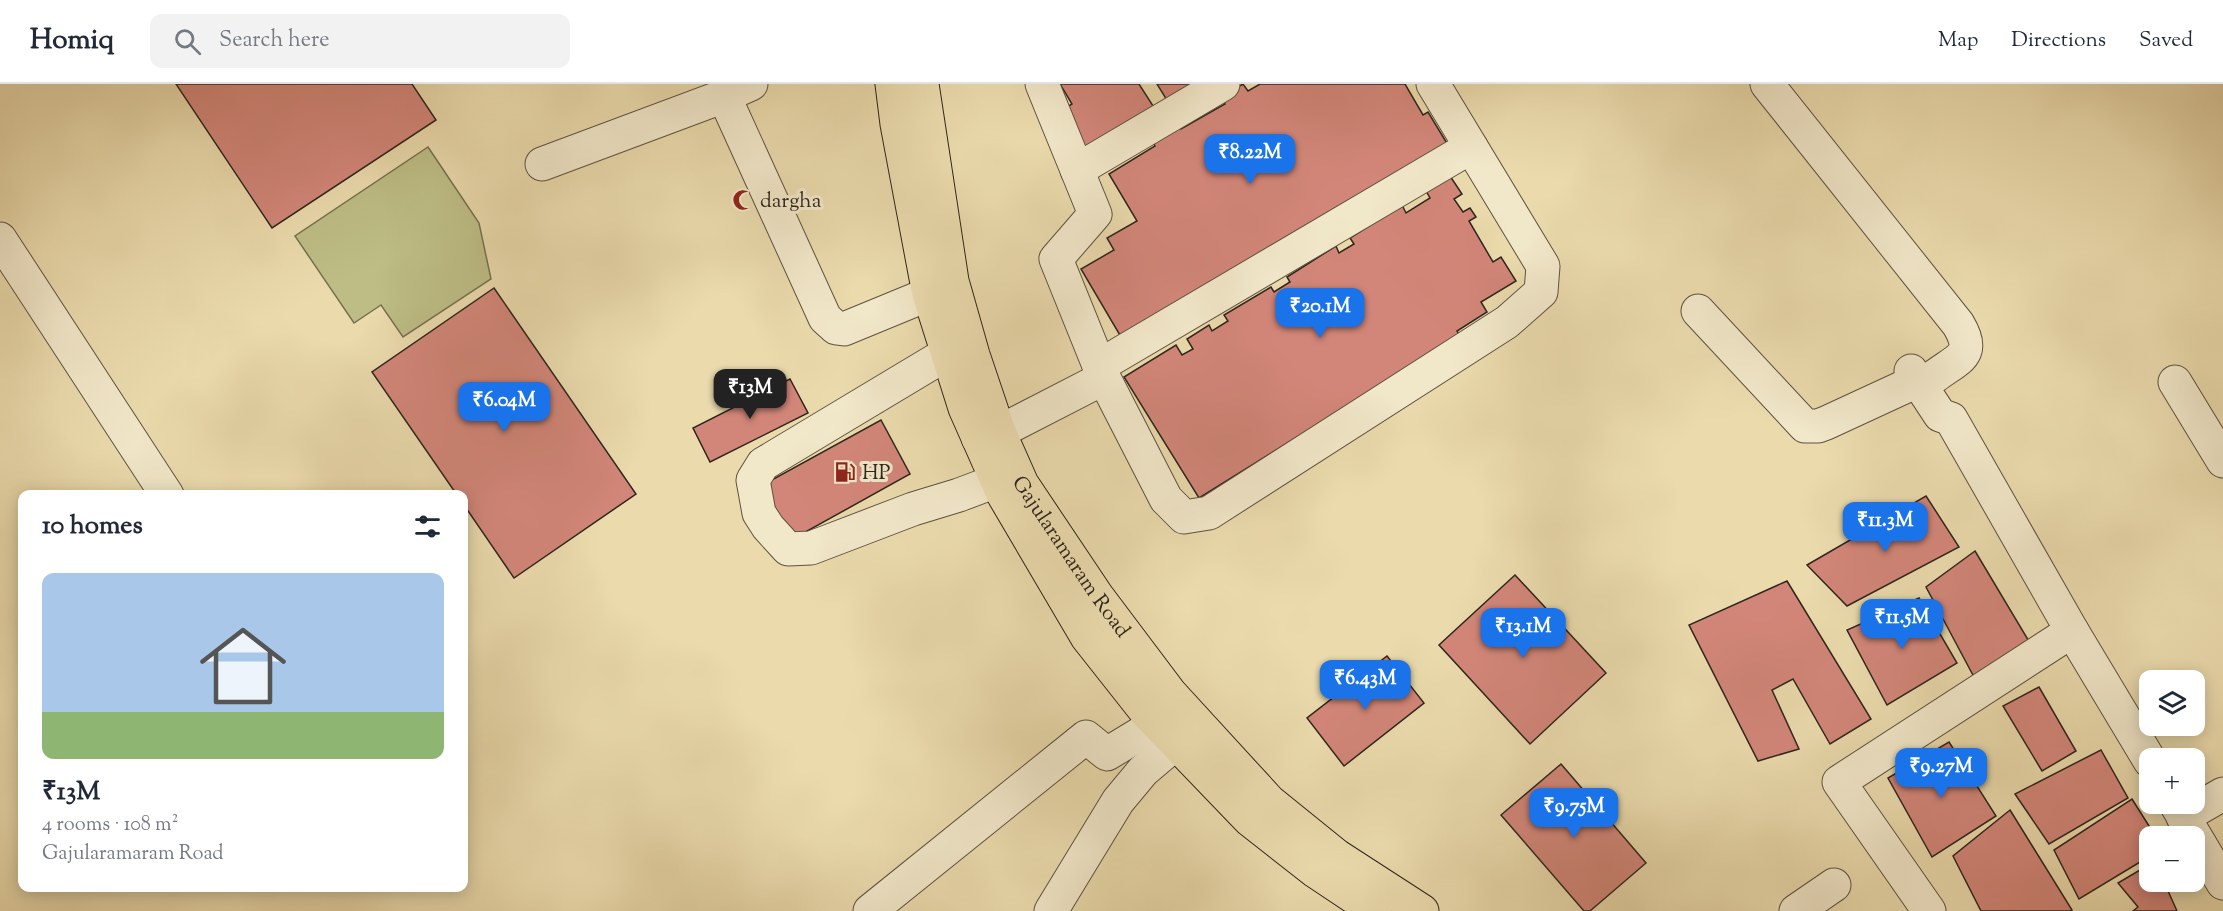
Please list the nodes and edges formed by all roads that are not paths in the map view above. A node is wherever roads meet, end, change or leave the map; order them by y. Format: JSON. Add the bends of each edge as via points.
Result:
{"nodes":[{"id":1,"x":892,"y":84,"type":"edge"},
{"id":2,"x":922,"y":84,"type":"edge"},
{"id":3,"x":1042,"y":84,"type":"edge"},
{"id":4,"x":1223,"y":84,"type":"edge"},
{"id":5,"x":1433,"y":84,"type":"edge"},
{"id":6,"x":1767,"y":84,"type":"edge"},
{"id":7,"x":738,"y":90,"type":"edge"},
{"id":8,"x":1471,"y":147,"type":"junction"},
{"id":9,"x":542,"y":164,"type":"dead end"},
{"id":10,"x":1077,"y":170,"type":"junction"},
{"id":11,"x":0,"y":239,"type":"edge"},
{"id":12,"x":929,"y":294,"type":"junction"},
{"id":13,"x":1698,"y":311,"type":"dead end"},
{"id":14,"x":948,"y":353,"type":"junction"},
{"id":15,"x":1102,"y":372,"type":"junction"},
{"id":16,"x":1923,"y":373,"type":"junction"},
{"id":17,"x":2175,"y":382,"type":"dead end"},
{"id":18,"x":989,"y":435,"type":"junction"},
{"id":19,"x":2223,"y":461,"type":"edge"},
{"id":20,"x":996,"y":481,"type":"junction"},
{"id":21,"x":164,"y":490,"type":"edge"},
{"id":22,"x":2072,"y":631,"type":"junction"},
{"id":23,"x":1167,"y":733,"type":"junction"},
{"id":24,"x":2142,"y":748,"type":"edge"},
{"id":25,"x":1114,"y":750,"type":"junction"},
{"id":26,"x":1139,"y":776,"type":"junction"},
{"id":27,"x":2223,"y":794,"type":"edge"},
{"id":28,"x":2205,"y":801,"type":"edge"},
{"id":29,"x":2181,"y":814,"type":"edge"},
{"id":30,"x":2223,"y":883,"type":"edge"},
{"id":31,"x":1834,"y":885,"type":"dead end"},
{"id":32,"x":870,"y":911,"type":"edge"},
{"id":33,"x":1051,"y":911,"type":"edge"},
{"id":34,"x":1375,"y":911,"type":"edge"},
{"id":35,"x":1422,"y":911,"type":"edge"},
{"id":36,"x":1796,"y":911,"type":"edge"},
{"id":37,"x":1929,"y":911,"type":"edge"}],
"edges":[{"from":1,"to":12,"type":"main road","name":"Gajularamaram Road"},
{"from":2,"to":18,"type":"main road","name":"Gajularamaram Road","via":[[952,281]]},
{"from":3,"to":10,"type":"street"},
{"from":4,"to":10,"type":"street"},
{"from":5,"to":8,"type":"street"},
{"from":6,"to":16,"type":"street","via":[[1967,339],[1961,357]]},
{"from":7,"to":9,"type":"street"},
{"from":7,"to":12,"type":"street","via":[[825,318],[836,328],[844,329]]},
{"from":8,"to":15,"type":"street"},
{"from":8,"to":15,"type":"street","via":[[1543,266],[1541,292],[1507,322],[1209,513],[1184,517],[1166,499]]},
{"from":10,"to":15,"type":"street","via":[[1095,214],[1056,259]]},
{"from":11,"to":21,"type":"street"},
{"from":12,"to":14,"type":"main road","name":"Gajularamaram Road"},
{"from":13,"to":16,"type":"street","via":[[1805,426],[1826,423]]},
{"from":14,"to":18,"type":"main road","name":"Gajularamaram Road","via":[[965,408]]},
{"from":14,"to":20,"type":"street","via":[[763,464],[753,480],[759,513],[788,549],[811,548]]},
{"from":15,"to":18,"type":"street"},
{"from":16,"to":22,"type":"street","via":[[1940,415],[1951,419]]},
{"from":17,"to":19,"type":"street"},
{"from":18,"to":20,"type":"main road","name":"Gajularamaram Road"},
{"from":18,"to":35,"type":"main road","name":"Gajularamaram Road","via":[[1097,596],[1170,693],[1269,801],[1336,856]]},
{"from":20,"to":23,"type":"main road","name":"Gajularamaram Road","via":[[1087,637]]},
{"from":22,"to":24,"type":"street"},
{"from":22,"to":37,"type":"street","via":[[1839,782]]},
{"from":23,"to":25,"type":"street"},
{"from":23,"to":26,"type":"street"},
{"from":23,"to":34,"type":"main road","name":"Gajularamaram Road","via":[[1250,820]]},
{"from":25,"to":26,"type":"street"},
{"from":25,"to":32,"type":"street","via":[[1107,754],[1086,737]]},
{"from":26,"to":33,"type":"street","via":[[1118,801]]},
{"from":27,"to":28,"type":"street"},
{"from":29,"to":30,"type":"street"},
{"from":31,"to":36,"type":"street"}]}
